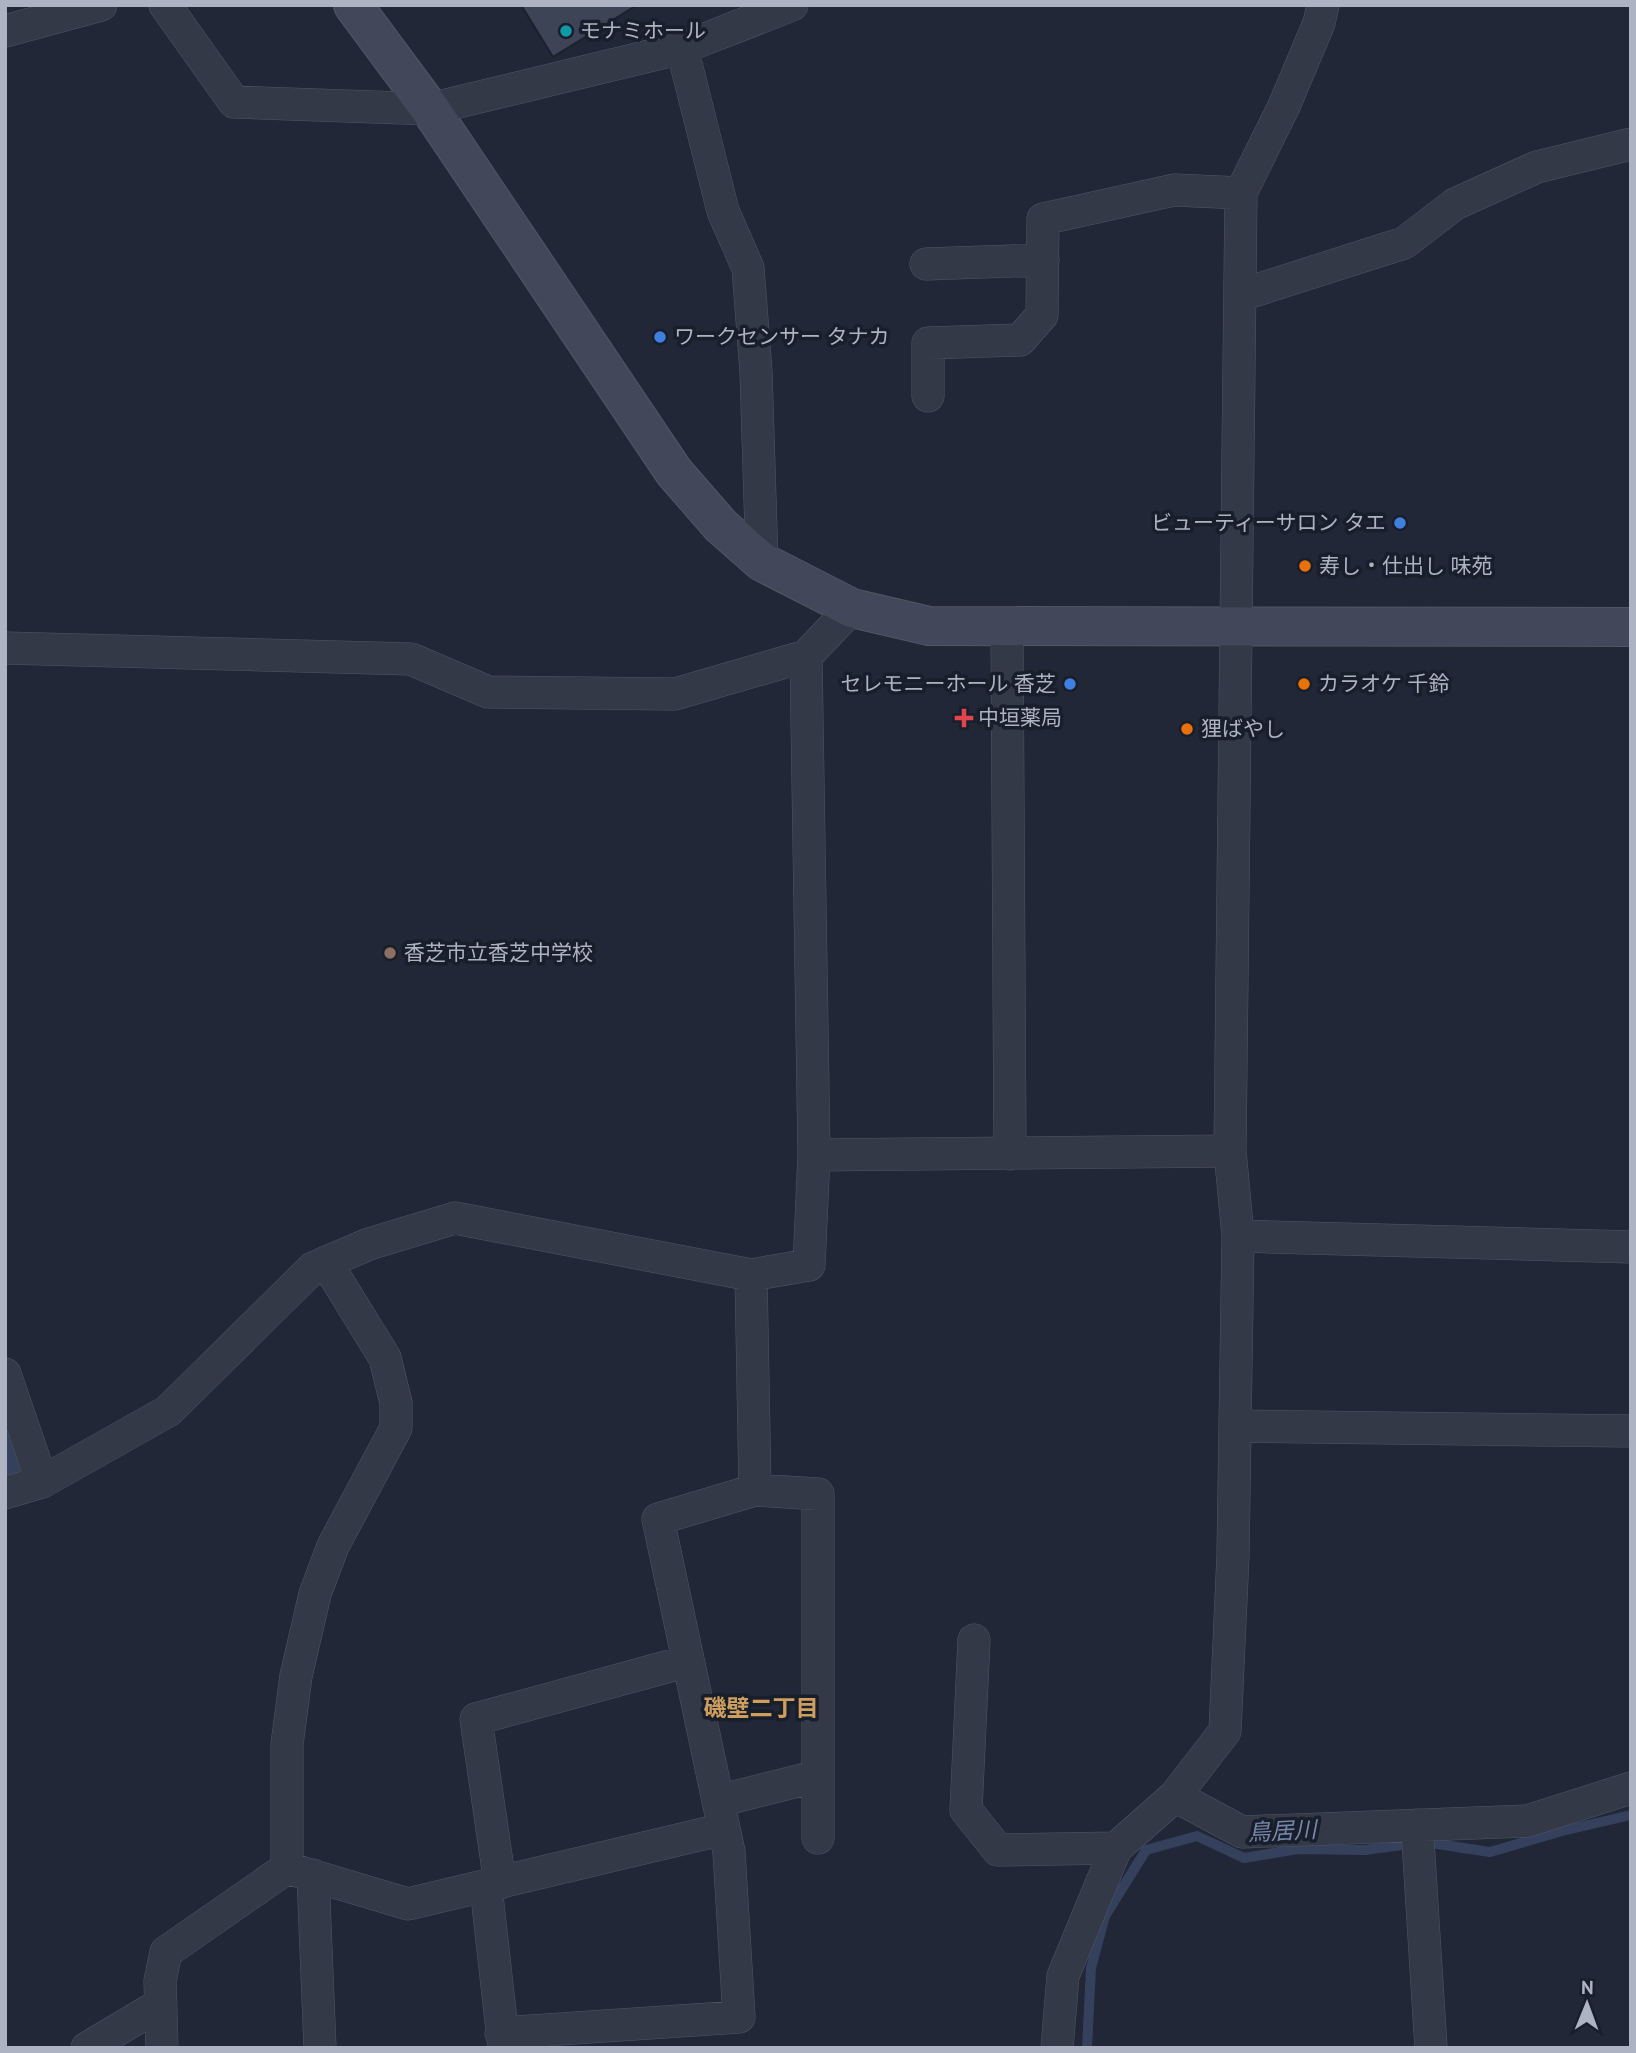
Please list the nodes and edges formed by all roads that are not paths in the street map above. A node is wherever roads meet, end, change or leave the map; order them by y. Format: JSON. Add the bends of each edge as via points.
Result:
{"nodes":[{"id":1,"x":101,"y":5,"type":"edge"},
{"id":2,"x":165,"y":5,"type":"edge"},
{"id":3,"x":353,"y":5,"type":"edge"},
{"id":4,"x":792,"y":5,"type":"edge"},
{"id":5,"x":1323,"y":5,"type":"edge"},
{"id":6,"x":5,"y":31,"type":"edge"},
{"id":7,"x":682,"y":48,"type":"junction"},
{"id":8,"x":430,"y":109,"type":"junction"},
{"id":9,"x":1631,"y":144,"type":"edge"},
{"id":10,"x":1241,"y":193,"type":"junction"},
{"id":11,"x":1043,"y":260,"type":"junction"},
{"id":12,"x":926,"y":264,"type":"dead end"},
{"id":13,"x":1241,"y":295,"type":"junction"},
{"id":14,"x":928,"y":396,"type":"dead end"},
{"id":15,"x":762,"y":562,"type":"junction"},
{"id":16,"x":852,"y":608,"type":"junction"},
{"id":17,"x":1237,"y":627,"type":"junction"},
{"id":18,"x":1631,"y":627,"type":"edge"},
{"id":19,"x":1007,"y":628,"type":"junction"},
{"id":20,"x":5,"y":648,"type":"edge"},
{"id":21,"x":806,"y":656,"type":"junction"},
{"id":22,"x":1230,"y":1152,"type":"junction"},
{"id":23,"x":1010,"y":1154,"type":"junction"},
{"id":24,"x":814,"y":1155,"type":"junction"},
{"id":25,"x":1238,"y":1236,"type":"junction"},
{"id":26,"x":1631,"y":1247,"type":"edge"},
{"id":27,"x":326,"y":1262,"type":"junction"},
{"id":28,"x":751,"y":1275,"type":"junction"},
{"id":29,"x":5,"y":1374,"type":"edge"},
{"id":30,"x":1235,"y":1426,"type":"junction"},
{"id":31,"x":1631,"y":1431,"type":"edge"},
{"id":32,"x":42,"y":1482,"type":"junction"},
{"id":33,"x":755,"y":1490,"type":"junction"},
{"id":34,"x":5,"y":1493,"type":"edge"},
{"id":35,"x":974,"y":1640,"type":"dead end"},
{"id":36,"x":688,"y":1661,"type":"junction"},
{"id":37,"x":818,"y":1776,"type":"junction"},
{"id":38,"x":1631,"y":1788,"type":"edge"},
{"id":39,"x":1175,"y":1796,"type":"junction"},
{"id":40,"x":721,"y":1815,"type":"junction"},
{"id":41,"x":1417,"y":1825,"type":"junction"},
{"id":42,"x":818,"y":1838,"type":"dead end"},
{"id":43,"x":1116,"y":1847,"type":"junction"},
{"id":44,"x":300,"y":1872,"type":"junction"},
{"id":45,"x":493,"y":1885,"type":"junction"},
{"id":46,"x":161,"y":2004,"type":"junction"},
{"id":47,"x":630,"y":2036,"type":"edge"},
{"id":48,"x":502,"y":2040,"type":"edge"},
{"id":49,"x":87,"y":2048,"type":"edge"},
{"id":50,"x":162,"y":2048,"type":"edge"},
{"id":51,"x":320,"y":2048,"type":"edge"},
{"id":52,"x":1057,"y":2048,"type":"edge"},
{"id":53,"x":1431,"y":2048,"type":"edge"}],
"edges":[{"from":1,"to":6,"type":"street"},
{"from":2,"to":8,"type":"street","via":[[234,102]]},
{"from":3,"to":8,"type":"street"},
{"from":4,"to":7,"type":"street"},
{"from":5,"to":10,"type":"street","via":[[1320,23],[1284,106]]},
{"from":7,"to":8,"type":"street"},
{"from":7,"to":15,"type":"street","via":[[723,211],[748,268]]},
{"from":8,"to":15,"type":"street","via":[[674,472],[721,526]]},
{"from":9,"to":13,"type":"street","via":[[1537,167],[1455,204],[1404,243]]},
{"from":10,"to":11,"type":"street","via":[[1174,190],[1043,219]]},
{"from":10,"to":13,"type":"street"},
{"from":11,"to":12,"type":"street"},
{"from":11,"to":14,"type":"street","via":[[1042,315],[1020,340],[928,343]]},
{"from":13,"to":17,"type":"street"},
{"from":15,"to":16,"type":"street"},
{"from":16,"to":19,"type":"street","via":[[929,626]]},
{"from":16,"to":21,"type":"street"},
{"from":17,"to":18,"type":"street"},
{"from":17,"to":19,"type":"street"},
{"from":17,"to":22,"type":"street"},
{"from":19,"to":23,"type":"street"},
{"from":20,"to":21,"type":"street","via":[[411,659],[488,692],[635,694],[675,694]]},
{"from":21,"to":24,"type":"street"},
{"from":22,"to":23,"type":"street"},
{"from":22,"to":25,"type":"street"},
{"from":23,"to":24,"type":"street"},
{"from":24,"to":28,"type":"street","via":[[809,1265]]},
{"from":25,"to":26,"type":"street"},
{"from":25,"to":30,"type":"street"},
{"from":27,"to":28,"type":"street","via":[[455,1218]]},
{"from":27,"to":32,"type":"street","via":[[313,1268],[169,1411]]},
{"from":27,"to":44,"type":"street","via":[[385,1358],[396,1403],[396,1428],[333,1546],[315,1594],[296,1676],[287,1744]]},
{"from":28,"to":33,"type":"street"},
{"from":29,"to":32,"type":"street"},
{"from":30,"to":31,"type":"street"},
{"from":30,"to":39,"type":"street","via":[[1225,1731]]},
{"from":32,"to":34,"type":"street"},
{"from":33,"to":36,"type":"street","via":[[658,1519]]},
{"from":33,"to":37,"type":"street","via":[[818,1494]]},
{"from":35,"to":43,"type":"street","via":[[966,1810],[998,1850]]},
{"from":36,"to":40,"type":"street"},
{"from":36,"to":45,"type":"street","via":[[476,1719]]},
{"from":37,"to":40,"type":"street"},
{"from":37,"to":42,"type":"street"},
{"from":38,"to":41,"type":"street","via":[[1527,1821]]},
{"from":39,"to":41,"type":"street","via":[[1242,1832]]},
{"from":39,"to":43,"type":"street"},
{"from":40,"to":45,"type":"street"},
{"from":40,"to":47,"type":"street","via":[[729,1852],[738,2017]]},
{"from":41,"to":53,"type":"street"},
{"from":43,"to":52,"type":"street","via":[[1063,1976]]},
{"from":44,"to":45,"type":"street","via":[[408,1904]]},
{"from":44,"to":46,"type":"street","via":[[166,1951]]},
{"from":44,"to":51,"type":"street"},
{"from":45,"to":48,"type":"street"},
{"from":46,"to":49,"type":"street"},
{"from":46,"to":50,"type":"street"},
{"from":47,"to":48,"type":"street"}]}
